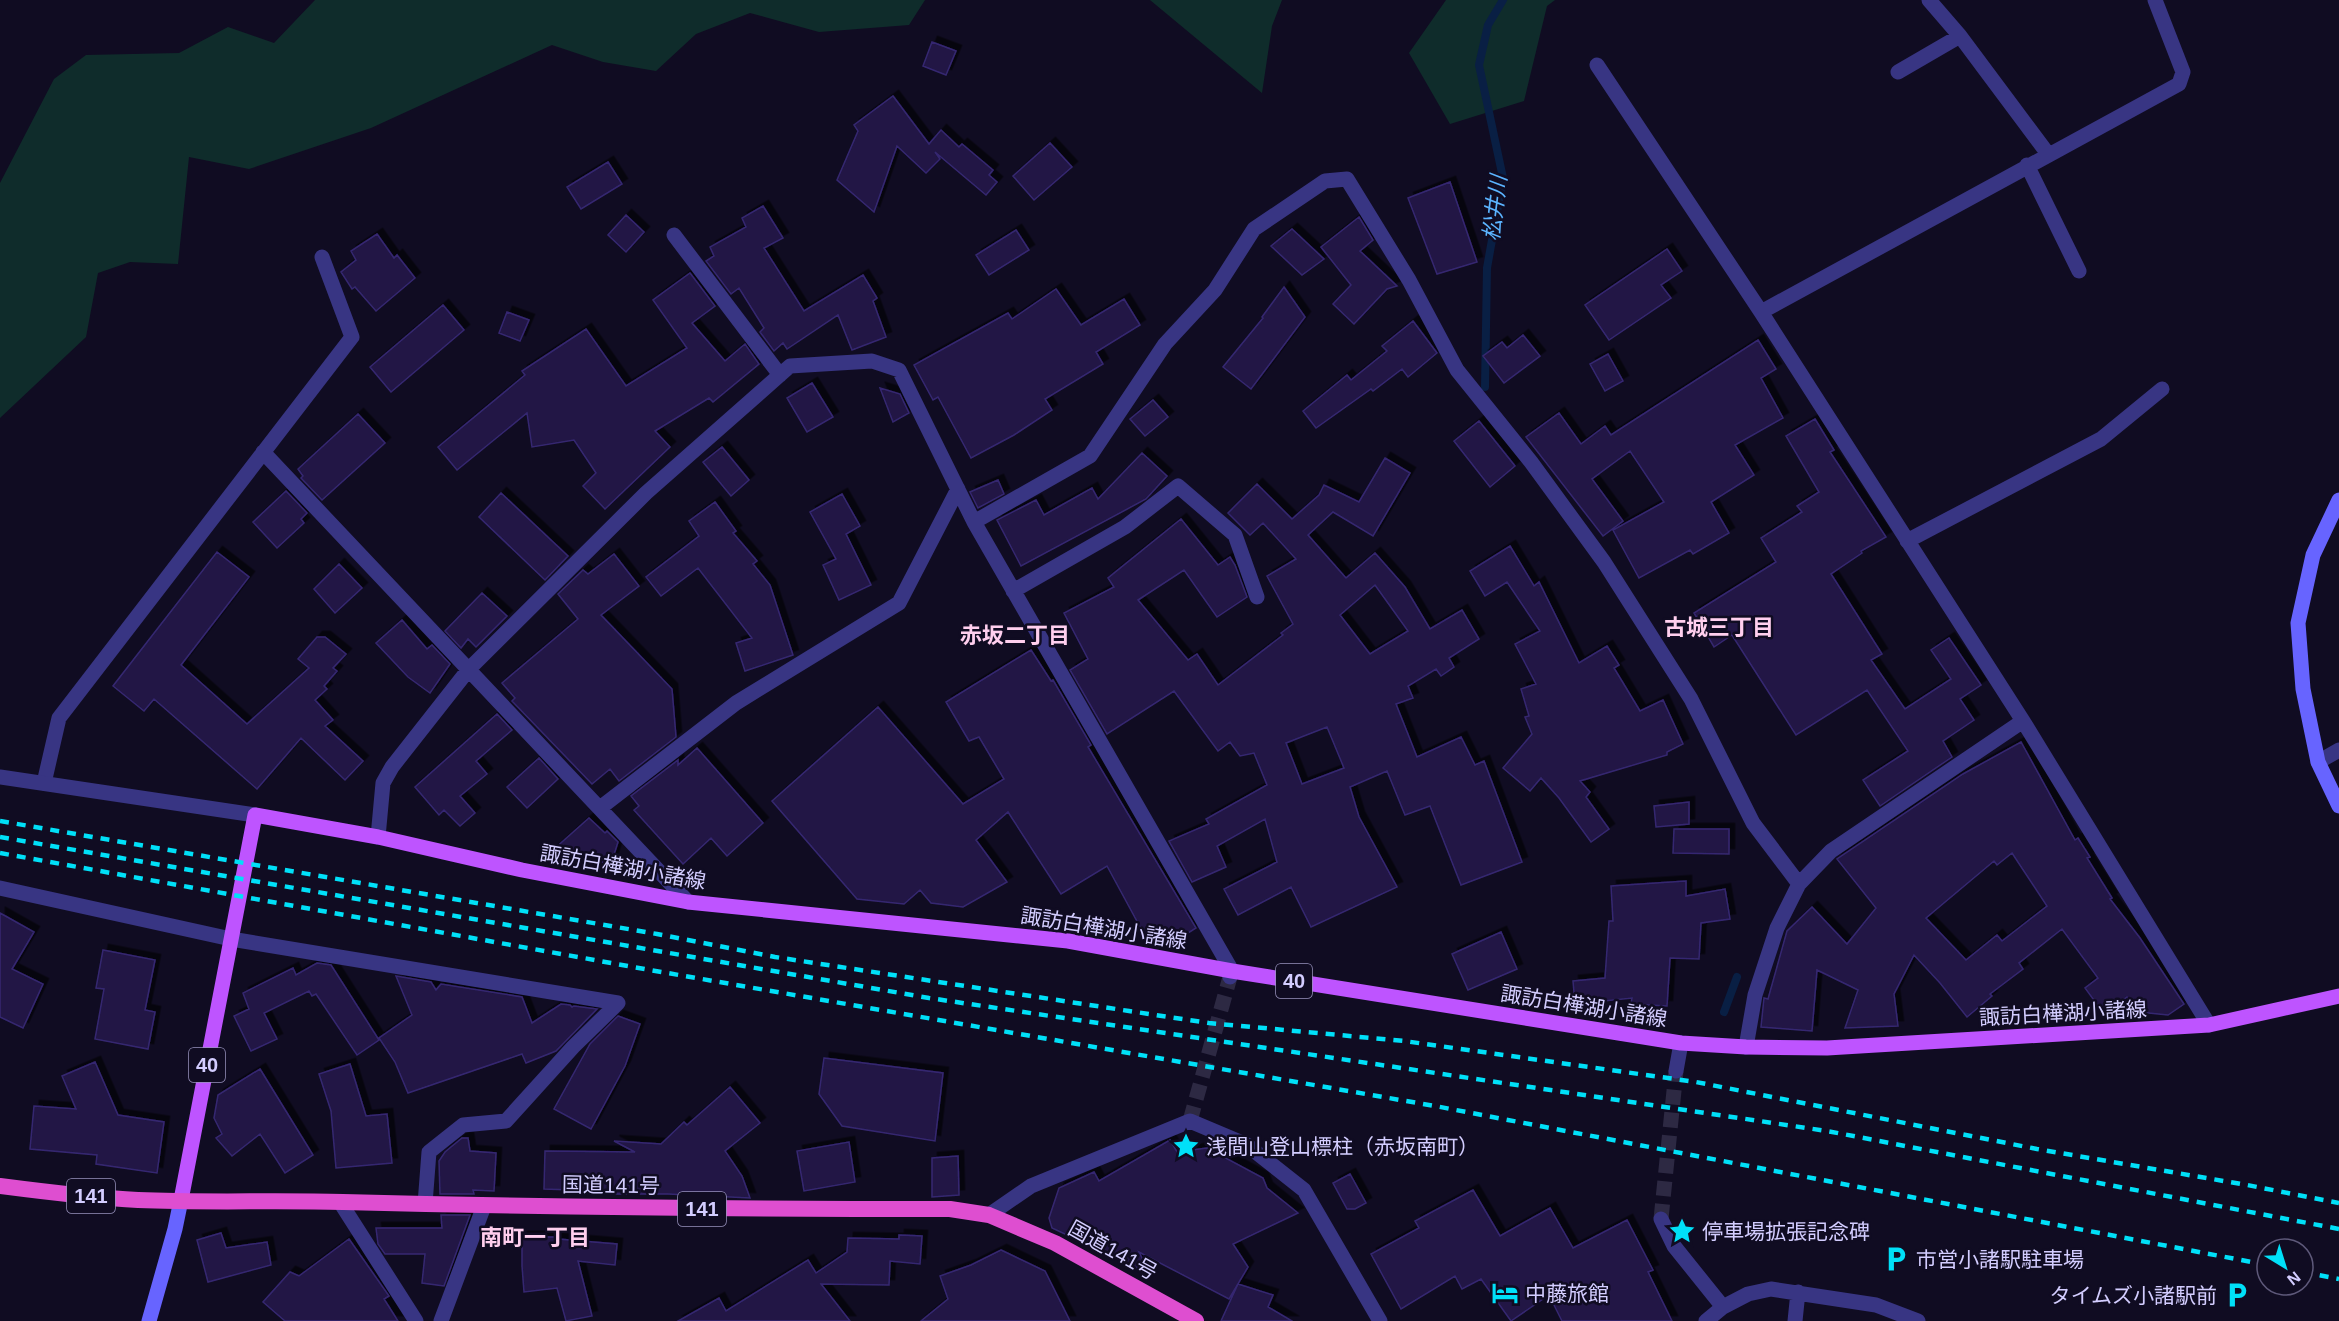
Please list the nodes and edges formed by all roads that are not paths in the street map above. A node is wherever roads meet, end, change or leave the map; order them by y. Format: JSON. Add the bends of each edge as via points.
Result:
{"nodes":[{"id":1,"x":1929,"y":0,"type":"edge"},
{"id":2,"x":2155,"y":0,"type":"edge"},
{"id":3,"x":1959,"y":36,"type":"junction"},
{"id":4,"x":1597,"y":65,"type":"dead end"},
{"id":5,"x":1898,"y":72,"type":"dead end"},
{"id":6,"x":2048,"y":154,"type":"junction"},
{"id":7,"x":2027,"y":165,"type":"junction"},
{"id":8,"x":674,"y":235,"type":"dead end"},
{"id":9,"x":322,"y":257,"type":"dead end"},
{"id":10,"x":2079,"y":271,"type":"dead end"},
{"id":11,"x":1761,"y":312,"type":"junction"},
{"id":12,"x":780,"y":375,"type":"junction"},
{"id":13,"x":2162,"y":389,"type":"dead end"},
{"id":14,"x":263,"y":452,"type":"junction"},
{"id":15,"x":958,"y":489,"type":"junction"},
{"id":16,"x":2339,"y":500,"type":"edge"},
{"id":17,"x":974,"y":522,"type":"junction"},
{"id":18,"x":1907,"y":541,"type":"junction"},
{"id":19,"x":1013,"y":591,"type":"junction"},
{"id":20,"x":1257,"y":597,"type":"dead end"},
{"id":21,"x":469,"y":669,"type":"junction"},
{"id":22,"x":2023,"y":722,"type":"junction"},
{"id":23,"x":2339,"y":750,"type":"edge"},
{"id":24,"x":2318,"y":762,"type":"junction"},
{"id":25,"x":0,"y":777,"type":"edge"},
{"id":26,"x":44,"y":783,"type":"junction"},
{"id":27,"x":2339,"y":806,"type":"edge"},
{"id":28,"x":600,"y":808,"type":"junction"},
{"id":29,"x":255,"y":815,"type":"junction"},
{"id":30,"x":378,"y":837,"type":"junction"},
{"id":31,"x":1799,"y":884,"type":"junction"},
{"id":32,"x":0,"y":888,"type":"edge"},
{"id":33,"x":688,"y":902,"type":"junction"},
{"id":34,"x":232,"y":935,"type":"junction"},
{"id":35,"x":1231,"y":974,"type":"junction"},
{"id":36,"x":2339,"y":996,"type":"edge"},
{"id":37,"x":2209,"y":1025,"type":"junction"},
{"id":38,"x":1681,"y":1043,"type":"junction"},
{"id":39,"x":1746,"y":1047,"type":"junction"},
{"id":40,"x":1676,"y":1071,"type":"tunnel mouth"},
{"id":41,"x":0,"y":1186,"type":"edge"},
{"id":42,"x":181,"y":1200,"type":"junction"},
{"id":43,"x":340,"y":1202,"type":"junction"},
{"id":44,"x":425,"y":1204,"type":"junction"},
{"id":45,"x":484,"y":1206,"type":"junction"},
{"id":46,"x":989,"y":1215,"type":"junction"},
{"id":47,"x":1660,"y":1219,"type":"tunnel mouth"},
{"id":48,"x":1798,"y":1292,"type":"junction"},
{"id":49,"x":1724,"y":1307,"type":"junction"},
{"id":50,"x":149,"y":1321,"type":"edge"},
{"id":51,"x":416,"y":1321,"type":"edge"},
{"id":52,"x":441,"y":1321,"type":"edge"},
{"id":53,"x":1196,"y":1321,"type":"edge"},
{"id":54,"x":1380,"y":1321,"type":"edge"},
{"id":55,"x":1706,"y":1321,"type":"edge"},
{"id":56,"x":1795,"y":1321,"type":"edge"},
{"id":57,"x":1918,"y":1321,"type":"edge"}],
"edges":[{"from":1,"to":3,"type":"street"},
{"from":2,"to":6,"type":"street","via":[[2183,72],[2179,84]]},
{"from":3,"to":5,"type":"street"},
{"from":3,"to":6,"type":"street"},
{"from":4,"to":11,"type":"street"},
{"from":6,"to":7,"type":"street"},
{"from":7,"to":10,"type":"street"},
{"from":7,"to":11,"type":"street"},
{"from":8,"to":12,"type":"street"},
{"from":9,"to":14,"type":"street","via":[[352,337]]},
{"from":11,"to":18,"type":"street"},
{"from":12,"to":15,"type":"street","via":[[790,366],[872,361],[899,370]]},
{"from":12,"to":21,"type":"street","via":[[646,493]]},
{"from":13,"to":18,"type":"street","via":[[2101,439]]},
{"from":14,"to":21,"type":"street"},
{"from":14,"to":26,"type":"street","via":[[59,718]]},
{"from":15,"to":17,"type":"street"},
{"from":15,"to":28,"type":"street","via":[[900,603],[736,703]]},
{"from":16,"to":24,"type":"main road","via":[[2313,555],[2298,623],[2303,689]]},
{"from":17,"to":19,"type":"street"},
{"from":17,"to":31,"type":"street","via":[[1090,456],[1165,345],[1215,290],[1254,229],[1325,181],[1347,179],[1409,280],[1457,370],[1604,562],[1691,699],[1753,823]]},
{"from":18,"to":22,"type":"street"},
{"from":19,"to":20,"type":"street","via":[[1125,527],[1178,486],[1235,535]]},
{"from":19,"to":35,"type":"street"},
{"from":21,"to":28,"type":"street"},
{"from":21,"to":30,"type":"street","via":[[383,783]]},
{"from":22,"to":31,"type":"street","via":[[1832,851]]},
{"from":22,"to":37,"type":"street"},
{"from":23,"to":24,"type":"street"},
{"from":24,"to":27,"type":"main road"},
{"from":25,"to":26,"type":"street"},
{"from":26,"to":29,"type":"street"},
{"from":28,"to":33,"type":"street"},
{"from":29,"to":30,"type":"main road","name":"諏訪白樺湖小諸線","number":"40"},
{"from":29,"to":34,"type":"main road","number":"40"},
{"from":30,"to":33,"type":"main road","name":"諏訪白樺湖小諸線","number":"40"},
{"from":31,"to":39,"type":"street","via":[[1777,928],[1758,984]]},
{"from":32,"to":34,"type":"street"},
{"from":33,"to":35,"type":"main road","name":"諏訪白樺湖小諸線","number":"40","via":[[1068,941]]},
{"from":34,"to":42,"type":"main road","number":"40"},
{"from":34,"to":44,"type":"street","via":[[618,1003],[506,1121],[463,1125],[429,1152]]},
{"from":35,"to":38,"type":"main road","name":"諏訪白樺湖小諸線","number":"40"},
{"from":36,"to":37,"type":"main road","name":"諏訪白樺湖小諸線","number":"40"},
{"from":37,"to":39,"type":"main road","name":"諏訪白樺湖小諸線","number":"40","via":[[1827,1048]]},
{"from":38,"to":39,"type":"main road","name":"諏訪白樺湖小諸線","number":"40"},
{"from":38,"to":40,"type":"street"},
{"from":41,"to":42,"type":"highway","name":"国道141号","number":"141","via":[[138,1200]]},
{"from":42,"to":43,"type":"highway","name":"国道141号","number":"141"},
{"from":42,"to":50,"type":"main road"},
{"from":43,"to":44,"type":"highway","name":"国道141号","number":"141"},
{"from":43,"to":51,"type":"street"},
{"from":44,"to":45,"type":"highway","name":"国道141号","number":"141"},
{"from":45,"to":46,"type":"highway","name":"国道141号","number":"141","via":[[950,1209]]},
{"from":45,"to":52,"type":"street"},
{"from":46,"to":53,"type":"highway","name":"国道141号","number":"141","via":[[1055,1243]]},
{"from":46,"to":54,"type":"street","via":[[1030,1186],[1190,1121],[1247,1145],[1304,1190]]},
{"from":47,"to":49,"type":"street","via":[[1674,1246]]},
{"from":48,"to":49,"type":"street","via":[[1771,1289],[1748,1294]]},
{"from":48,"to":56,"type":"street"},
{"from":48,"to":57,"type":"street","via":[[1876,1305]]},
{"from":49,"to":55,"type":"street"}]}
